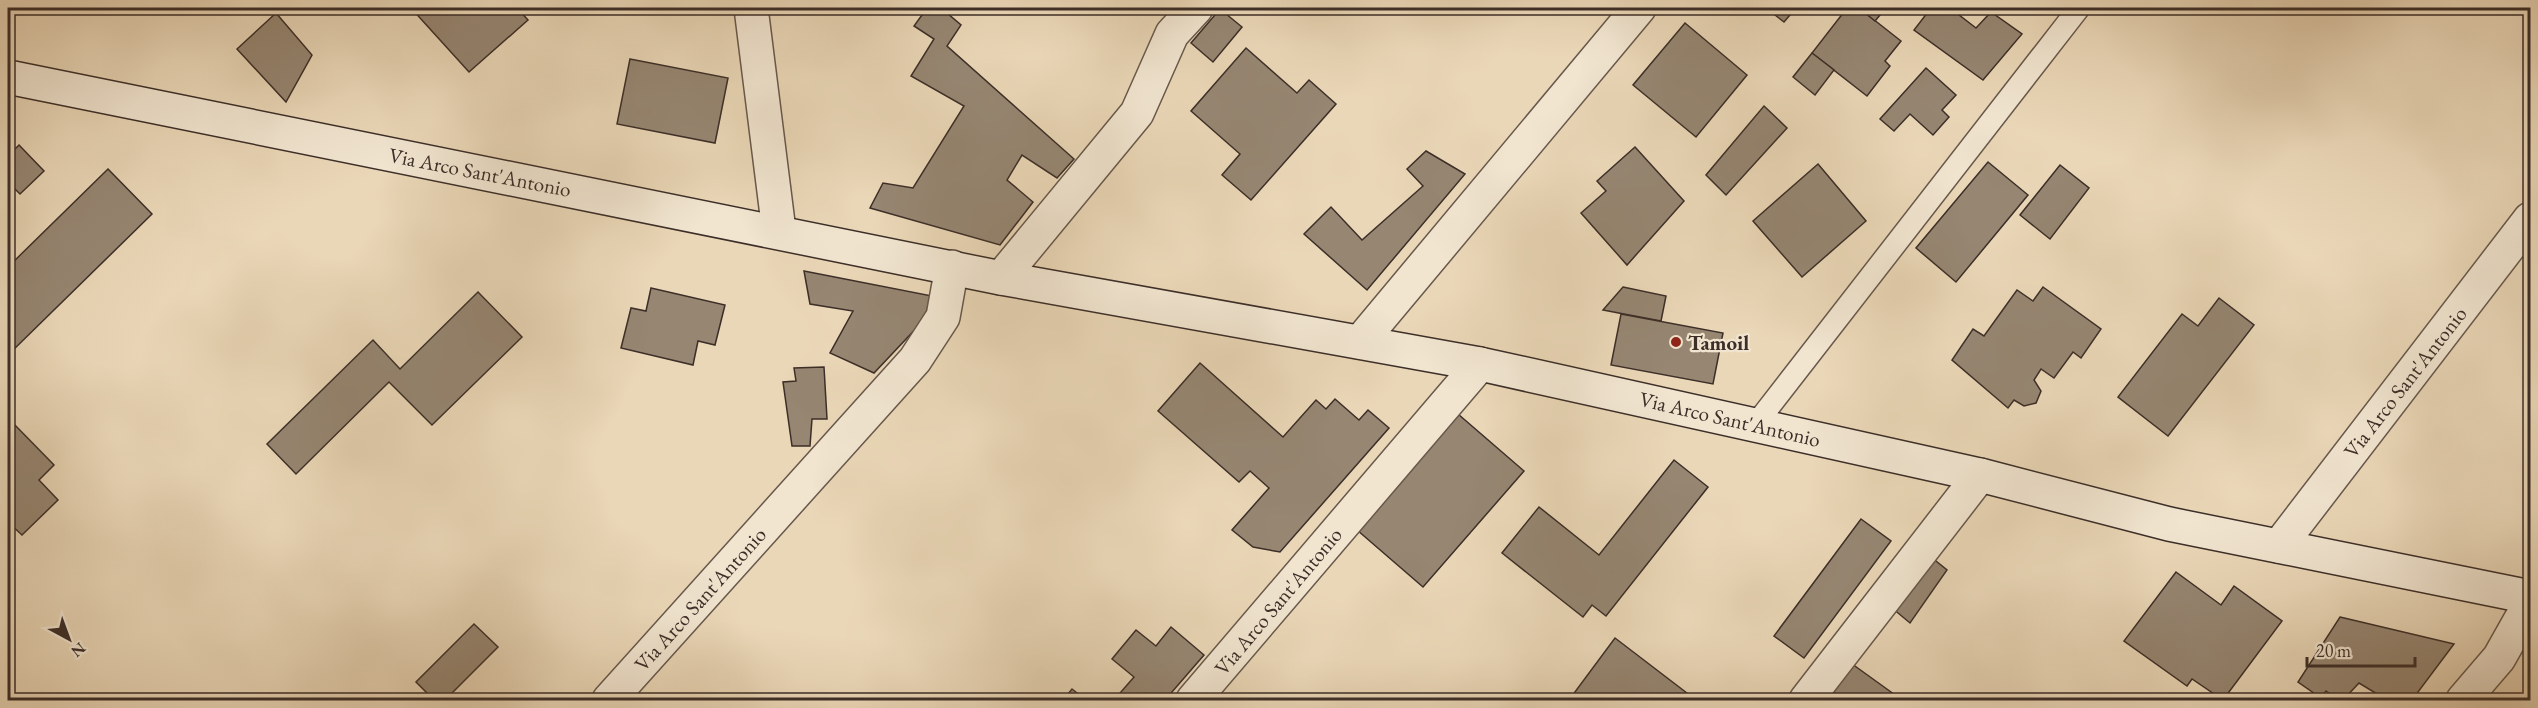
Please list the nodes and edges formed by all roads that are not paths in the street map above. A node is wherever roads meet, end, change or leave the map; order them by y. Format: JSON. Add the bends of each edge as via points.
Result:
{"nodes":[{"id":1,"x":751,"y":8,"type":"edge"},
{"id":2,"x":1196,"y":8,"type":"edge"},
{"id":3,"x":1639,"y":8,"type":"edge"},
{"id":4,"x":2079,"y":8,"type":"edge"},
{"id":5,"x":8,"y":77,"type":"edge"},
{"id":6,"x":2530,"y":219,"type":"edge"},
{"id":7,"x":779,"y":231,"type":"junction"},
{"id":8,"x":952,"y":267,"type":"junction"},
{"id":9,"x":1001,"y":278,"type":"junction"},
{"id":10,"x":1360,"y":342,"type":"junction"},
{"id":11,"x":1480,"y":364,"type":"junction"},
{"id":12,"x":1755,"y":425,"type":"junction"},
{"id":13,"x":1980,"y":475,"type":"junction"},
{"id":14,"x":2279,"y":546,"type":"junction"},
{"id":15,"x":2530,"y":597,"type":"edge"},
{"id":16,"x":2530,"y":603,"type":"edge"},
{"id":17,"x":609,"y":700,"type":"edge"},
{"id":18,"x":1193,"y":700,"type":"edge"},
{"id":19,"x":1806,"y":700,"type":"edge"},
{"id":20,"x":2463,"y":700,"type":"edge"}],
"edges":[{"from":1,"to":7,"type":"street"},
{"from":2,"to":9,"type":"street","via":[[1172,34],[1137,113]]},
{"from":3,"to":10,"type":"street"},
{"from":4,"to":12,"type":"lane"},
{"from":5,"to":7,"type":"street","name":"Via Arco Sant'Antonio"},
{"from":6,"to":14,"type":"street","name":"Via Arco Sant'Antonio"},
{"from":7,"to":8,"type":"street","name":"Via Arco Sant'Antonio"},
{"from":8,"to":9,"type":"street","name":"Via Arco Sant'Antonio"},
{"from":8,"to":17,"type":"street","name":"Via Arco Sant'Antonio","via":[[943,317],[915,360]]},
{"from":9,"to":10,"type":"street","name":"Via Arco Sant'Antonio"},
{"from":10,"to":11,"type":"street","name":"Via Arco Sant'Antonio"},
{"from":11,"to":12,"type":"street","name":"Via Arco Sant'Antonio"},
{"from":11,"to":18,"type":"street","name":"Via Arco Sant'Antonio"},
{"from":12,"to":13,"type":"street","name":"Via Arco Sant'Antonio"},
{"from":13,"to":14,"type":"street","name":"Via Arco Sant'Antonio","via":[[2169,524]]},
{"from":13,"to":19,"type":"street"},
{"from":14,"to":15,"type":"street","name":"Via Arco Sant'Antonio"},
{"from":16,"to":20,"type":"street","via":[[2499,658]]}]}
